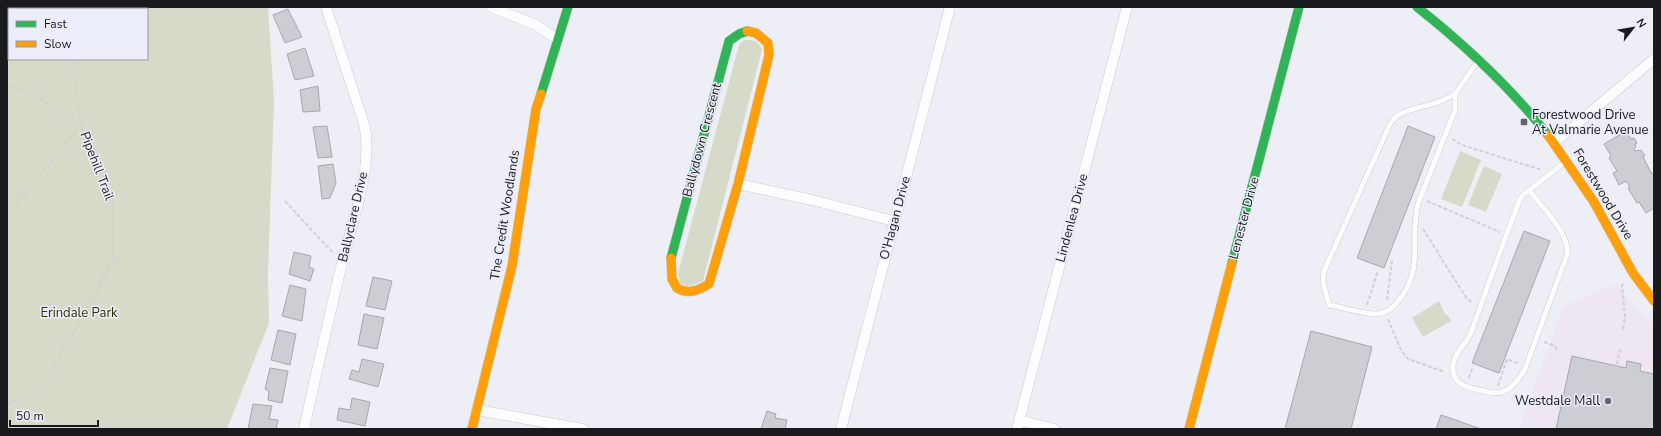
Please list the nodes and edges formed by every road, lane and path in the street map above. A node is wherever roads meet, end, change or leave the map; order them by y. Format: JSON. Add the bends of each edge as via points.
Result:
{"nodes":[{"id":1,"x":326,"y":7,"type":"edge"},
{"id":2,"x":491,"y":7,"type":"edge"},
{"id":3,"x":568,"y":7,"type":"edge"},
{"id":4,"x":950,"y":7,"type":"edge"},
{"id":5,"x":1127,"y":7,"type":"edge"},
{"id":6,"x":1299,"y":7,"type":"edge"},
{"id":7,"x":1417,"y":7,"type":"edge"},
{"id":8,"x":558,"y":39,"type":"junction"},
{"id":9,"x":1654,"y":59,"type":"edge"},
{"id":10,"x":72,"y":60,"type":"edge"},
{"id":11,"x":1479,"y":60,"type":"junction"},
{"id":12,"x":7,"y":86,"type":"edge"},
{"id":13,"x":1455,"y":94,"type":"junction"},
{"id":14,"x":81,"y":125,"type":"junction"},
{"id":15,"x":1445,"y":136,"type":"junction"},
{"id":16,"x":1556,"y":142,"type":"junction"},
{"id":17,"x":1568,"y":160,"type":"junction"},
{"id":18,"x":1551,"y":173,"type":"junction"},
{"id":19,"x":738,"y":184,"type":"junction"},
{"id":20,"x":1529,"y":190,"type":"junction"},
{"id":21,"x":285,"y":201,"type":"dead end"},
{"id":22,"x":1424,"y":206,"type":"dead end"},
{"id":23,"x":7,"y":212,"type":"edge"},
{"id":24,"x":894,"y":221,"type":"junction"},
{"id":25,"x":1422,"y":223,"type":"dead end"},
{"id":26,"x":1506,"y":235,"type":"junction"},
{"id":27,"x":1389,"y":259,"type":"dead end"},
{"id":28,"x":342,"y":263,"type":"junction"},
{"id":29,"x":1378,"y":270,"type":"dead end"},
{"id":30,"x":1635,"y":277,"type":"junction"},
{"id":31,"x":1654,"y":301,"type":"edge"},
{"id":32,"x":1481,"y":305,"type":"junction"},
{"id":33,"x":1386,"y":306,"type":"dead end"},
{"id":34,"x":1364,"y":312,"type":"junction"},
{"id":35,"x":1388,"y":318,"type":"dead end"},
{"id":36,"x":1623,"y":328,"type":"dead end"},
{"id":37,"x":1542,"y":341,"type":"dead end"},
{"id":38,"x":1620,"y":350,"type":"dead end"},
{"id":39,"x":1558,"y":352,"type":"dead end"},
{"id":40,"x":1473,"y":366,"type":"dead end"},
{"id":41,"x":1526,"y":366,"type":"junction"},
{"id":42,"x":1453,"y":371,"type":"junction"},
{"id":43,"x":1468,"y":388,"type":"junction"},
{"id":44,"x":1497,"y":393,"type":"junction"},
{"id":45,"x":7,"y":404,"type":"edge"},
{"id":46,"x":477,"y":410,"type":"junction"},
{"id":47,"x":1018,"y":424,"type":"edge"},
{"id":48,"x":304,"y":429,"type":"edge"},
{"id":49,"x":472,"y":429,"type":"edge"},
{"id":50,"x":583,"y":429,"type":"edge"},
{"id":51,"x":841,"y":429,"type":"edge"},
{"id":52,"x":1054,"y":429,"type":"edge"},
{"id":53,"x":1189,"y":429,"type":"edge"},
{"id":54,"x":1604,"y":429,"type":"edge"}],
"edges":[{"from":1,"to":28,"type":"street","name":"Ballyclare Drive","via":[[367,139],[359,199]]},
{"from":2,"to":8,"type":"street","via":[[536,25]]},
{"from":3,"to":8,"type":"street","name":"The Credit Woodlands"},
{"from":4,"to":24,"type":"street","name":"O'Hagan Drive"},
{"from":5,"to":47,"type":"street","name":"Lindenlea Drive"},
{"from":6,"to":53,"type":"street","name":"Lenester Drive"},
{"from":7,"to":11,"type":"street","name":"Forestwood Drive","via":[[1450,32]]},
{"from":8,"to":46,"type":"street","name":"The Credit Woodlands","via":[[536,109],[512,266]]},
{"from":9,"to":16,"type":"street"},
{"from":10,"to":14,"type":"path","name":"Pipehill Trail"},
{"from":11,"to":13,"type":"lane"},
{"from":11,"to":16,"type":"street","name":"Forestwood Drive","via":[[1514,94]]},
{"from":12,"to":14,"type":"path","via":[[29,92]]},
{"from":13,"to":15,"type":"lane","via":[[1455,110]]},
{"from":13,"to":34,"type":"lane","via":[[1440,102],[1400,114],[1392,120],[1324,271],[1323,282],[1329,305]]},
{"from":14,"to":23,"type":"path","via":[[22,199]]},
{"from":14,"to":45,"type":"path","name":"Pipehill Trail","via":[[113,201],[113,258],[95,296],[51,371],[23,397]]},
{"from":15,"to":18,"type":"path","via":[[1462,145]]},
{"from":15,"to":34,"type":"lane","via":[[1417,208],[1415,260],[1407,288],[1387,311],[1376,314]]},
{"from":16,"to":17,"type":"street","name":"Forestwood Drive"},
{"from":17,"to":18,"type":"lane"},
{"from":17,"to":30,"type":"street","name":"Forestwood Drive","via":[[1606,220]]},
{"from":18,"to":20,"type":"lane"},
{"from":19,"to":19,"type":"street","name":"Ballydown Crescent","via":[[769,55],[768,43],[759,34],[751,31],[739,34],[729,41],[671,259],[670,276],[674,286],[684,292],[696,292],[709,284]]},
{"from":19,"to":24,"type":"street"},
{"from":20,"to":26,"type":"lane","via":[[1520,199]]},
{"from":20,"to":41,"type":"lane","via":[[1561,232],[1567,252]]},
{"from":21,"to":28,"type":"path"},
{"from":22,"to":26,"type":"path","via":[[1426,201]]},
{"from":24,"to":51,"type":"street","name":"O'Hagan Drive"},
{"from":25,"to":32,"type":"path","via":[[1426,234],[1467,299]]},
{"from":26,"to":32,"type":"lane"},
{"from":27,"to":33,"type":"path","via":[[1392,265]]},
{"from":28,"to":48,"type":"street","name":"Ballyclare Drive"},
{"from":29,"to":34,"type":"path"},
{"from":30,"to":31,"type":"street","name":"Forestwood Drive"},
{"from":30,"to":36,"type":"path","via":[[1622,285],[1625,318]]},
{"from":32,"to":42,"type":"lane","via":[[1468,339],[1454,361]]},
{"from":35,"to":42,"type":"path","via":[[1401,350],[1408,359],[1448,372]]},
{"from":37,"to":39,"type":"path","via":[[1555,346]]},
{"from":38,"to":54,"type":"path"},
{"from":40,"to":43,"type":"path"},
{"from":41,"to":44,"type":"lane","via":[[1514,384]]},
{"from":41,"to":44,"type":"path","via":[[1507,359]]},
{"from":42,"to":43,"type":"lane","via":[[1459,383]]},
{"from":43,"to":44,"type":"lane"},
{"from":46,"to":49,"type":"street","name":"The Credit Woodlands"},
{"from":46,"to":50,"type":"street"},
{"from":47,"to":52,"type":"street"}]}
